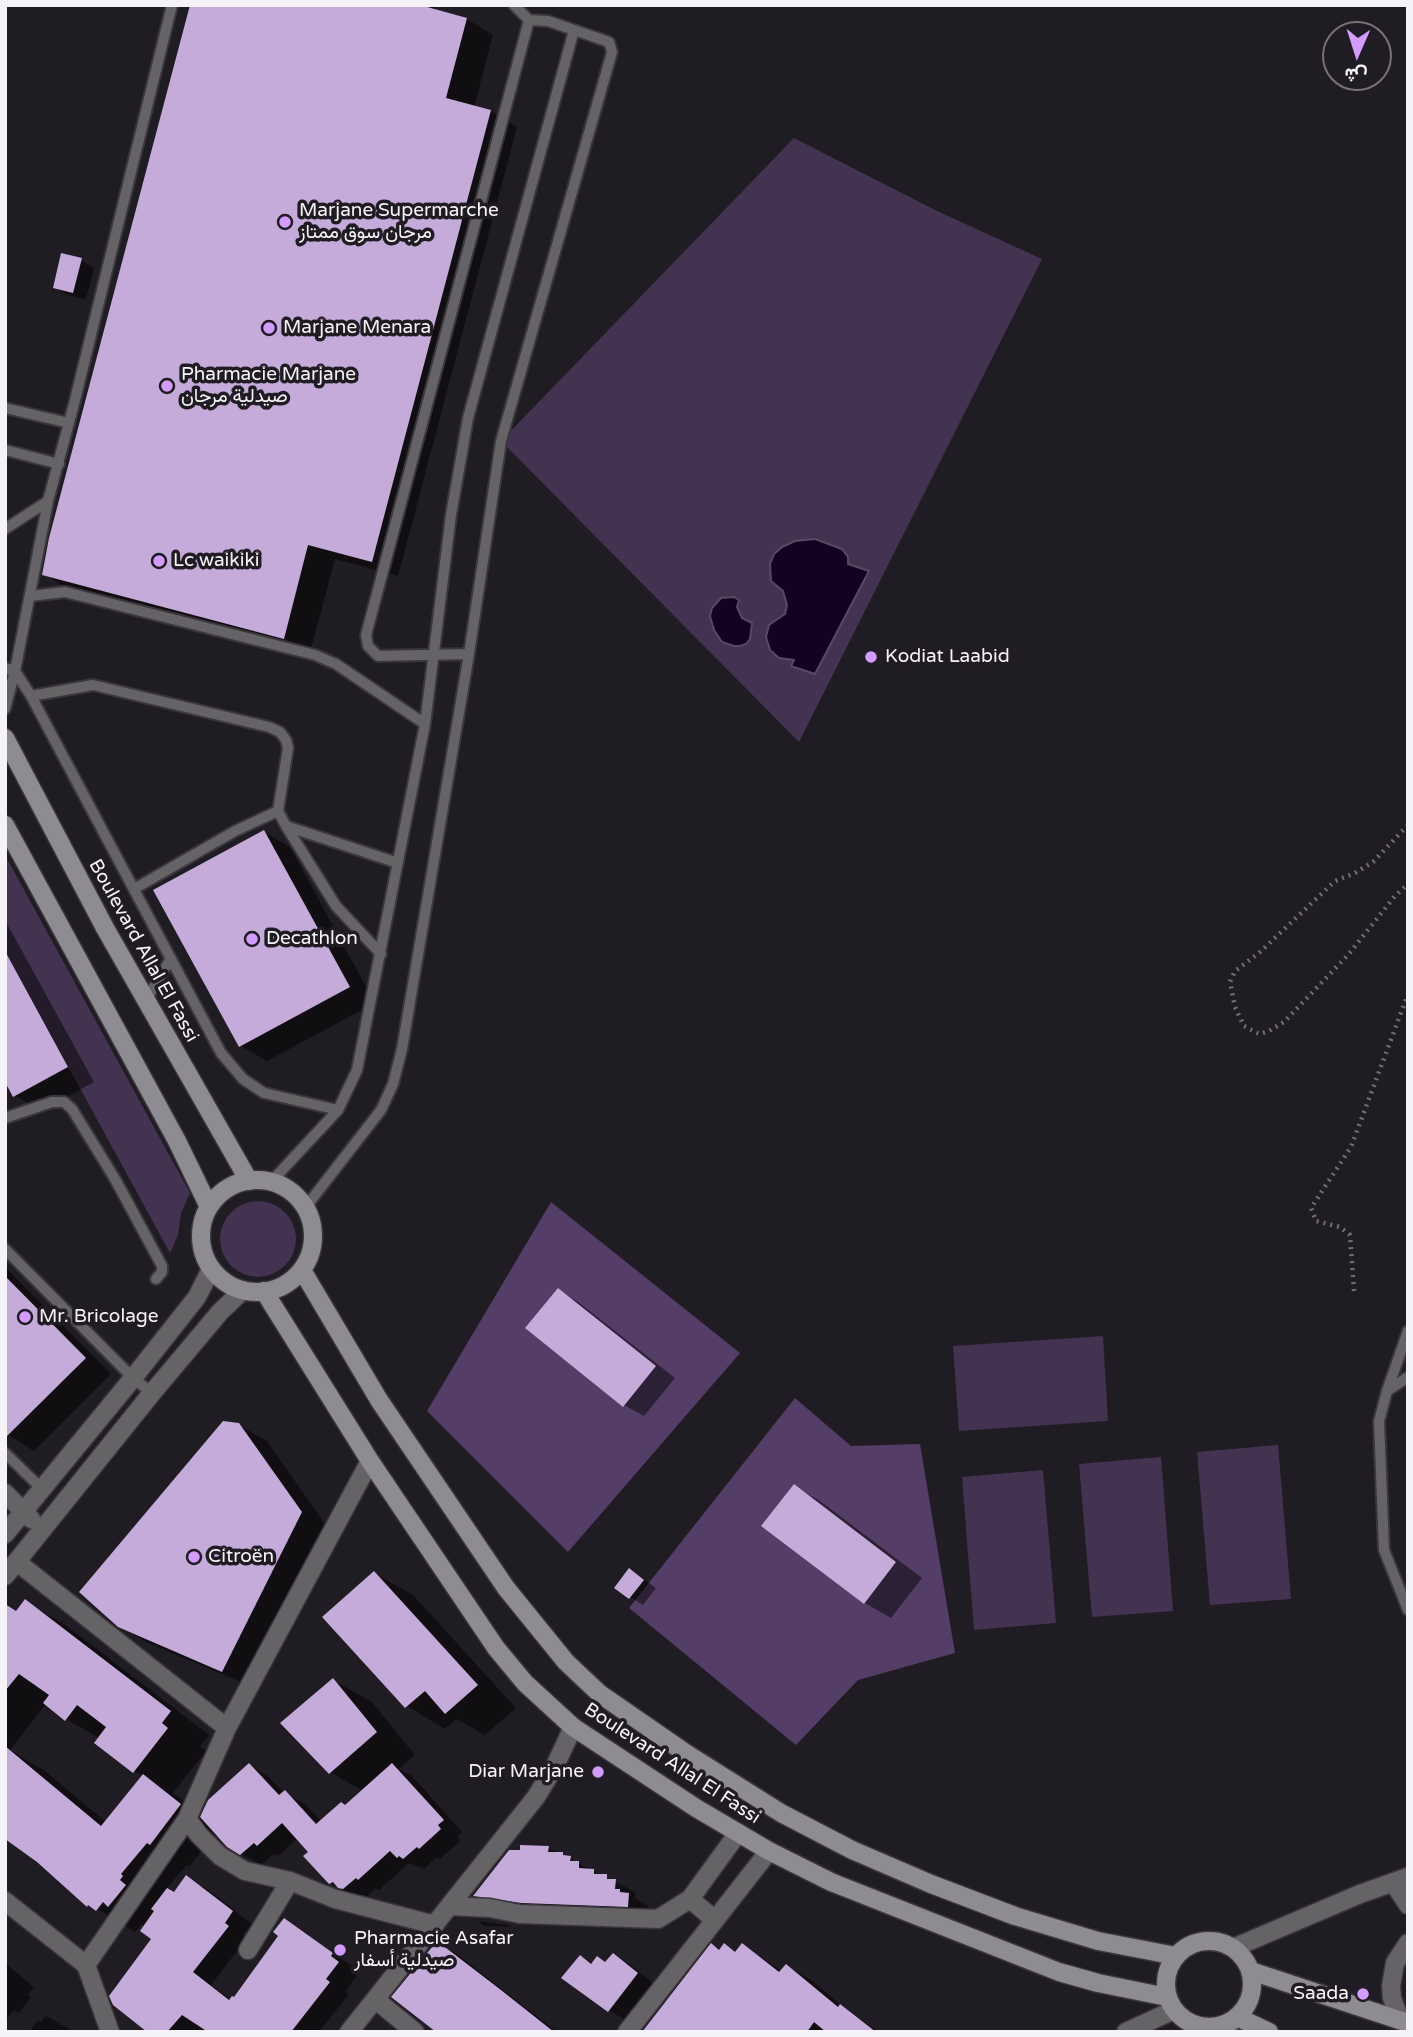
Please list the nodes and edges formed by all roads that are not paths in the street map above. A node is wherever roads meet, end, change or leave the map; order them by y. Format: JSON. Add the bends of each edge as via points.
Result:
{"nodes":[{"id":1,"x":172,"y":5,"type":"edge"},
{"id":2,"x":514,"y":5,"type":"edge"},
{"id":3,"x":529,"y":20,"type":"junction"},
{"id":4,"x":574,"y":30,"type":"junction"},
{"id":5,"x":5,"y":408,"type":"edge"},
{"id":6,"x":69,"y":423,"type":"junction"},
{"id":7,"x":5,"y":450,"type":"edge"},
{"id":8,"x":59,"y":464,"type":"junction"},
{"id":9,"x":48,"y":501,"type":"junction"},
{"id":10,"x":5,"y":529,"type":"edge"},
{"id":11,"x":30,"y":596,"type":"junction"},
{"id":12,"x":435,"y":654,"type":"junction"},
{"id":13,"x":469,"y":654,"type":"junction"},
{"id":14,"x":10,"y":670,"type":"edge"},
{"id":15,"x":31,"y":696,"type":"junction"},
{"id":16,"x":5,"y":709,"type":"edge"},
{"id":17,"x":425,"y":724,"type":"junction"},
{"id":18,"x":5,"y":738,"type":"edge"},
{"id":19,"x":278,"y":811,"type":"junction"},
{"id":20,"x":5,"y":825,"type":"edge"},
{"id":21,"x":286,"y":826,"type":"junction"},
{"id":22,"x":398,"y":863,"type":"junction"},
{"id":23,"x":134,"y":889,"type":"junction"},
{"id":24,"x":381,"y":954,"type":"junction"},
{"id":25,"x":170,"y":960,"type":"junction"},
{"id":26,"x":146,"y":1000,"type":"junction"},
{"id":27,"x":338,"y":1110,"type":"junction"},
{"id":28,"x":5,"y":1118,"type":"edge"},
{"id":29,"x":250,"y":1181,"type":"junction"},
{"id":30,"x":271,"y":1182,"type":"junction"},
{"id":31,"x":209,"y":1207,"type":"junction"},
{"id":32,"x":305,"y":1208,"type":"junction"},
{"id":33,"x":5,"y":1249,"type":"edge"},
{"id":34,"x":211,"y":1269,"type":"junction"},
{"id":35,"x":302,"y":1270,"type":"junction"},
{"id":36,"x":156,"y":1279,"type":"dead end"},
{"id":37,"x":243,"y":1290,"type":"junction"},
{"id":38,"x":264,"y":1291,"type":"junction"},
{"id":39,"x":1408,"y":1331,"type":"edge"},
{"id":40,"x":1408,"y":1377,"type":"edge"},
{"id":41,"x":133,"y":1378,"type":"junction"},
{"id":42,"x":1387,"y":1391,"type":"junction"},
{"id":43,"x":152,"y":1393,"type":"junction"},
{"id":44,"x":5,"y":1453,"type":"edge"},
{"id":45,"x":370,"y":1461,"type":"junction"},
{"id":46,"x":42,"y":1489,"type":"junction"},
{"id":47,"x":5,"y":1493,"type":"edge"},
{"id":48,"x":23,"y":1511,"type":"junction"},
{"id":49,"x":40,"y":1530,"type":"junction"},
{"id":50,"x":6,"y":1532,"type":"edge"},
{"id":51,"x":16,"y":1563,"type":"edge"},
{"id":52,"x":1408,"y":1610,"type":"edge"},
{"id":53,"x":573,"y":1727,"type":"junction"},
{"id":54,"x":227,"y":1728,"type":"junction"},
{"id":55,"x":187,"y":1819,"type":"junction"},
{"id":56,"x":738,"y":1833,"type":"junction"},
{"id":57,"x":769,"y":1851,"type":"junction"},
{"id":58,"x":1400,"y":1879,"type":"edge"},
{"id":59,"x":290,"y":1881,"type":"junction"},
{"id":60,"x":690,"y":1899,"type":"junction"},
{"id":61,"x":5,"y":1902,"type":"edge"},
{"id":62,"x":1408,"y":1905,"type":"edge"},
{"id":63,"x":450,"y":1906,"type":"junction"},
{"id":64,"x":715,"y":1920,"type":"junction"},
{"id":65,"x":435,"y":1925,"type":"junction"},
{"id":66,"x":1408,"y":1943,"type":"edge"},
{"id":67,"x":1233,"y":1948,"type":"junction"},
{"id":68,"x":248,"y":1950,"type":"dead end"},
{"id":69,"x":1176,"y":1956,"type":"junction"},
{"id":70,"x":86,"y":1965,"type":"junction"},
{"id":71,"x":1251,"y":1971,"type":"junction"},
{"id":72,"x":376,"y":2000,"type":"junction"},
{"id":73,"x":1170,"y":2003,"type":"junction"},
{"id":74,"x":1404,"y":2022,"type":"edge"},
{"id":75,"x":1231,"y":2024,"type":"edge"},
{"id":76,"x":1208,"y":2030,"type":"edge"},
{"id":77,"x":110,"y":2032,"type":"edge"},
{"id":78,"x":349,"y":2032,"type":"edge"},
{"id":79,"x":415,"y":2032,"type":"edge"},
{"id":80,"x":627,"y":2032,"type":"edge"},
{"id":81,"x":1126,"y":2032,"type":"edge"},
{"id":82,"x":1269,"y":2032,"type":"edge"}],
"edges":[{"from":1,"to":6,"type":"lane"},
{"from":2,"to":3,"type":"lane"},
{"from":3,"to":4,"type":"lane"},
{"from":3,"to":12,"type":"lane","via":[[366,635],[368,646],[378,656]]},
{"from":4,"to":12,"type":"lane","via":[[468,418]]},
{"from":4,"to":13,"type":"lane","via":[[609,41],[612,52],[500,441]]},
{"from":5,"to":6,"type":"lane"},
{"from":6,"to":8,"type":"lane"},
{"from":7,"to":8,"type":"lane"},
{"from":8,"to":9,"type":"lane"},
{"from":9,"to":10,"type":"lane"},
{"from":9,"to":11,"type":"lane"},
{"from":11,"to":14,"type":"lane"},
{"from":11,"to":17,"type":"lane","via":[[65,592],[315,654]]},
{"from":12,"to":13,"type":"lane"},
{"from":12,"to":17,"type":"lane"},
{"from":13,"to":32,"type":"lane","via":[[393,1084],[381,1110]]},
{"from":14,"to":15,"type":"lane"},
{"from":14,"to":16,"type":"lane"},
{"from":15,"to":19,"type":"lane","via":[[93,685],[270,727],[280,732],[288,748]]},
{"from":15,"to":23,"type":"lane"},
{"from":17,"to":22,"type":"lane"},
{"from":18,"to":26,"type":"main road","name":"Boulevard Allal El Fassi"},
{"from":19,"to":21,"type":"lane"},
{"from":19,"to":23,"type":"lane"},
{"from":20,"to":31,"type":"main road"},
{"from":21,"to":22,"type":"lane"},
{"from":21,"to":24,"type":"lane","via":[[337,906]]},
{"from":22,"to":24,"type":"lane"},
{"from":23,"to":25,"type":"lane"},
{"from":24,"to":27,"type":"lane","via":[[357,1070]]},
{"from":25,"to":26,"type":"lane"},
{"from":25,"to":27,"type":"lane","via":[[221,1053],[243,1079],[264,1093]]},
{"from":26,"to":29,"type":"main road","name":"Boulevard Allal El Fassi"},
{"from":27,"to":30,"type":"lane"},
{"from":28,"to":36,"type":"lane","via":[[52,1102],[64,1102],[72,1109],[162,1266]]},
{"from":29,"to":30,"type":"main road"},
{"from":29,"to":31,"type":"main road","via":[[233,1185]]},
{"from":30,"to":32,"type":"main road","via":[[290,1192]]},
{"from":31,"to":34,"type":"main road","via":[[201,1238]]},
{"from":32,"to":35,"type":"main road","via":[[313,1239]]},
{"from":33,"to":41,"type":"lane"},
{"from":34,"to":37,"type":"main road"},
{"from":34,"to":41,"type":"street","via":[[197,1297]]},
{"from":35,"to":38,"type":"main road","via":[[285,1284]]},
{"from":35,"to":69,"type":"main road","name":"Boulevard Allal El Fassi","via":[[379,1400],[506,1588],[566,1662],[600,1694],[781,1814],[852,1850],[1015,1916],[1098,1941]]},
{"from":37,"to":38,"type":"main road"},
{"from":37,"to":43,"type":"street"},
{"from":38,"to":45,"type":"main road","name":"Boulevard Allal El Fassi"},
{"from":39,"to":42,"type":"lane"},
{"from":40,"to":42,"type":"lane"},
{"from":41,"to":43,"type":"lane"},
{"from":41,"to":46,"type":"street"},
{"from":42,"to":52,"type":"lane","via":[[1379,1421],[1384,1550]]},
{"from":43,"to":49,"type":"street"},
{"from":44,"to":46,"type":"lane"},
{"from":45,"to":53,"type":"main road","name":"Boulevard Allal El Fassi","via":[[496,1648]]},
{"from":45,"to":54,"type":"street"},
{"from":46,"to":48,"type":"street"},
{"from":47,"to":48,"type":"street"},
{"from":48,"to":49,"type":"street"},
{"from":48,"to":50,"type":"street"},
{"from":49,"to":51,"type":"street"},
{"from":50,"to":51,"type":"street"},
{"from":51,"to":54,"type":"street"},
{"from":53,"to":56,"type":"main road","name":"Boulevard Allal El Fassi"},
{"from":53,"to":63,"type":"street","via":[[536,1797]]},
{"from":54,"to":55,"type":"street"},
{"from":55,"to":59,"type":"street","via":[[220,1856],[245,1871]]},
{"from":55,"to":70,"type":"street"},
{"from":56,"to":57,"type":"main road","name":"Boulevard Allal El Fassi"},
{"from":56,"to":60,"type":"street"},
{"from":57,"to":64,"type":"street"},
{"from":57,"to":73,"type":"main road","name":"Boulevard Allal El Fassi","via":[[831,1882],[1059,1972]]},
{"from":58,"to":62,"type":"street"},
{"from":58,"to":67,"type":"street"},
{"from":59,"to":65,"type":"street","via":[[335,1899]]},
{"from":59,"to":68,"type":"street"},
{"from":60,"to":63,"type":"street","via":[[658,1919]]},
{"from":60,"to":64,"type":"street"},
{"from":61,"to":70,"type":"street"},
{"from":63,"to":65,"type":"street"},
{"from":64,"to":80,"type":"street"},
{"from":65,"to":72,"type":"street"},
{"from":66,"to":74,"type":"street","via":[[1395,1963],[1391,1986]]},
{"from":67,"to":69,"type":"main road","via":[[1221,1942],[1197,1942]]},
{"from":67,"to":71,"type":"main road"},
{"from":69,"to":73,"type":"main road","via":[[1166,1975]]},
{"from":70,"to":77,"type":"street"},
{"from":71,"to":74,"type":"main road"},
{"from":71,"to":75,"type":"main road","via":[[1251,1996]]},
{"from":72,"to":78,"type":"street"},
{"from":72,"to":79,"type":"street"},
{"from":73,"to":76,"type":"main road","via":[[1183,2020]]},
{"from":73,"to":81,"type":"street"},
{"from":75,"to":76,"type":"main road"},
{"from":75,"to":82,"type":"main road"}]}
